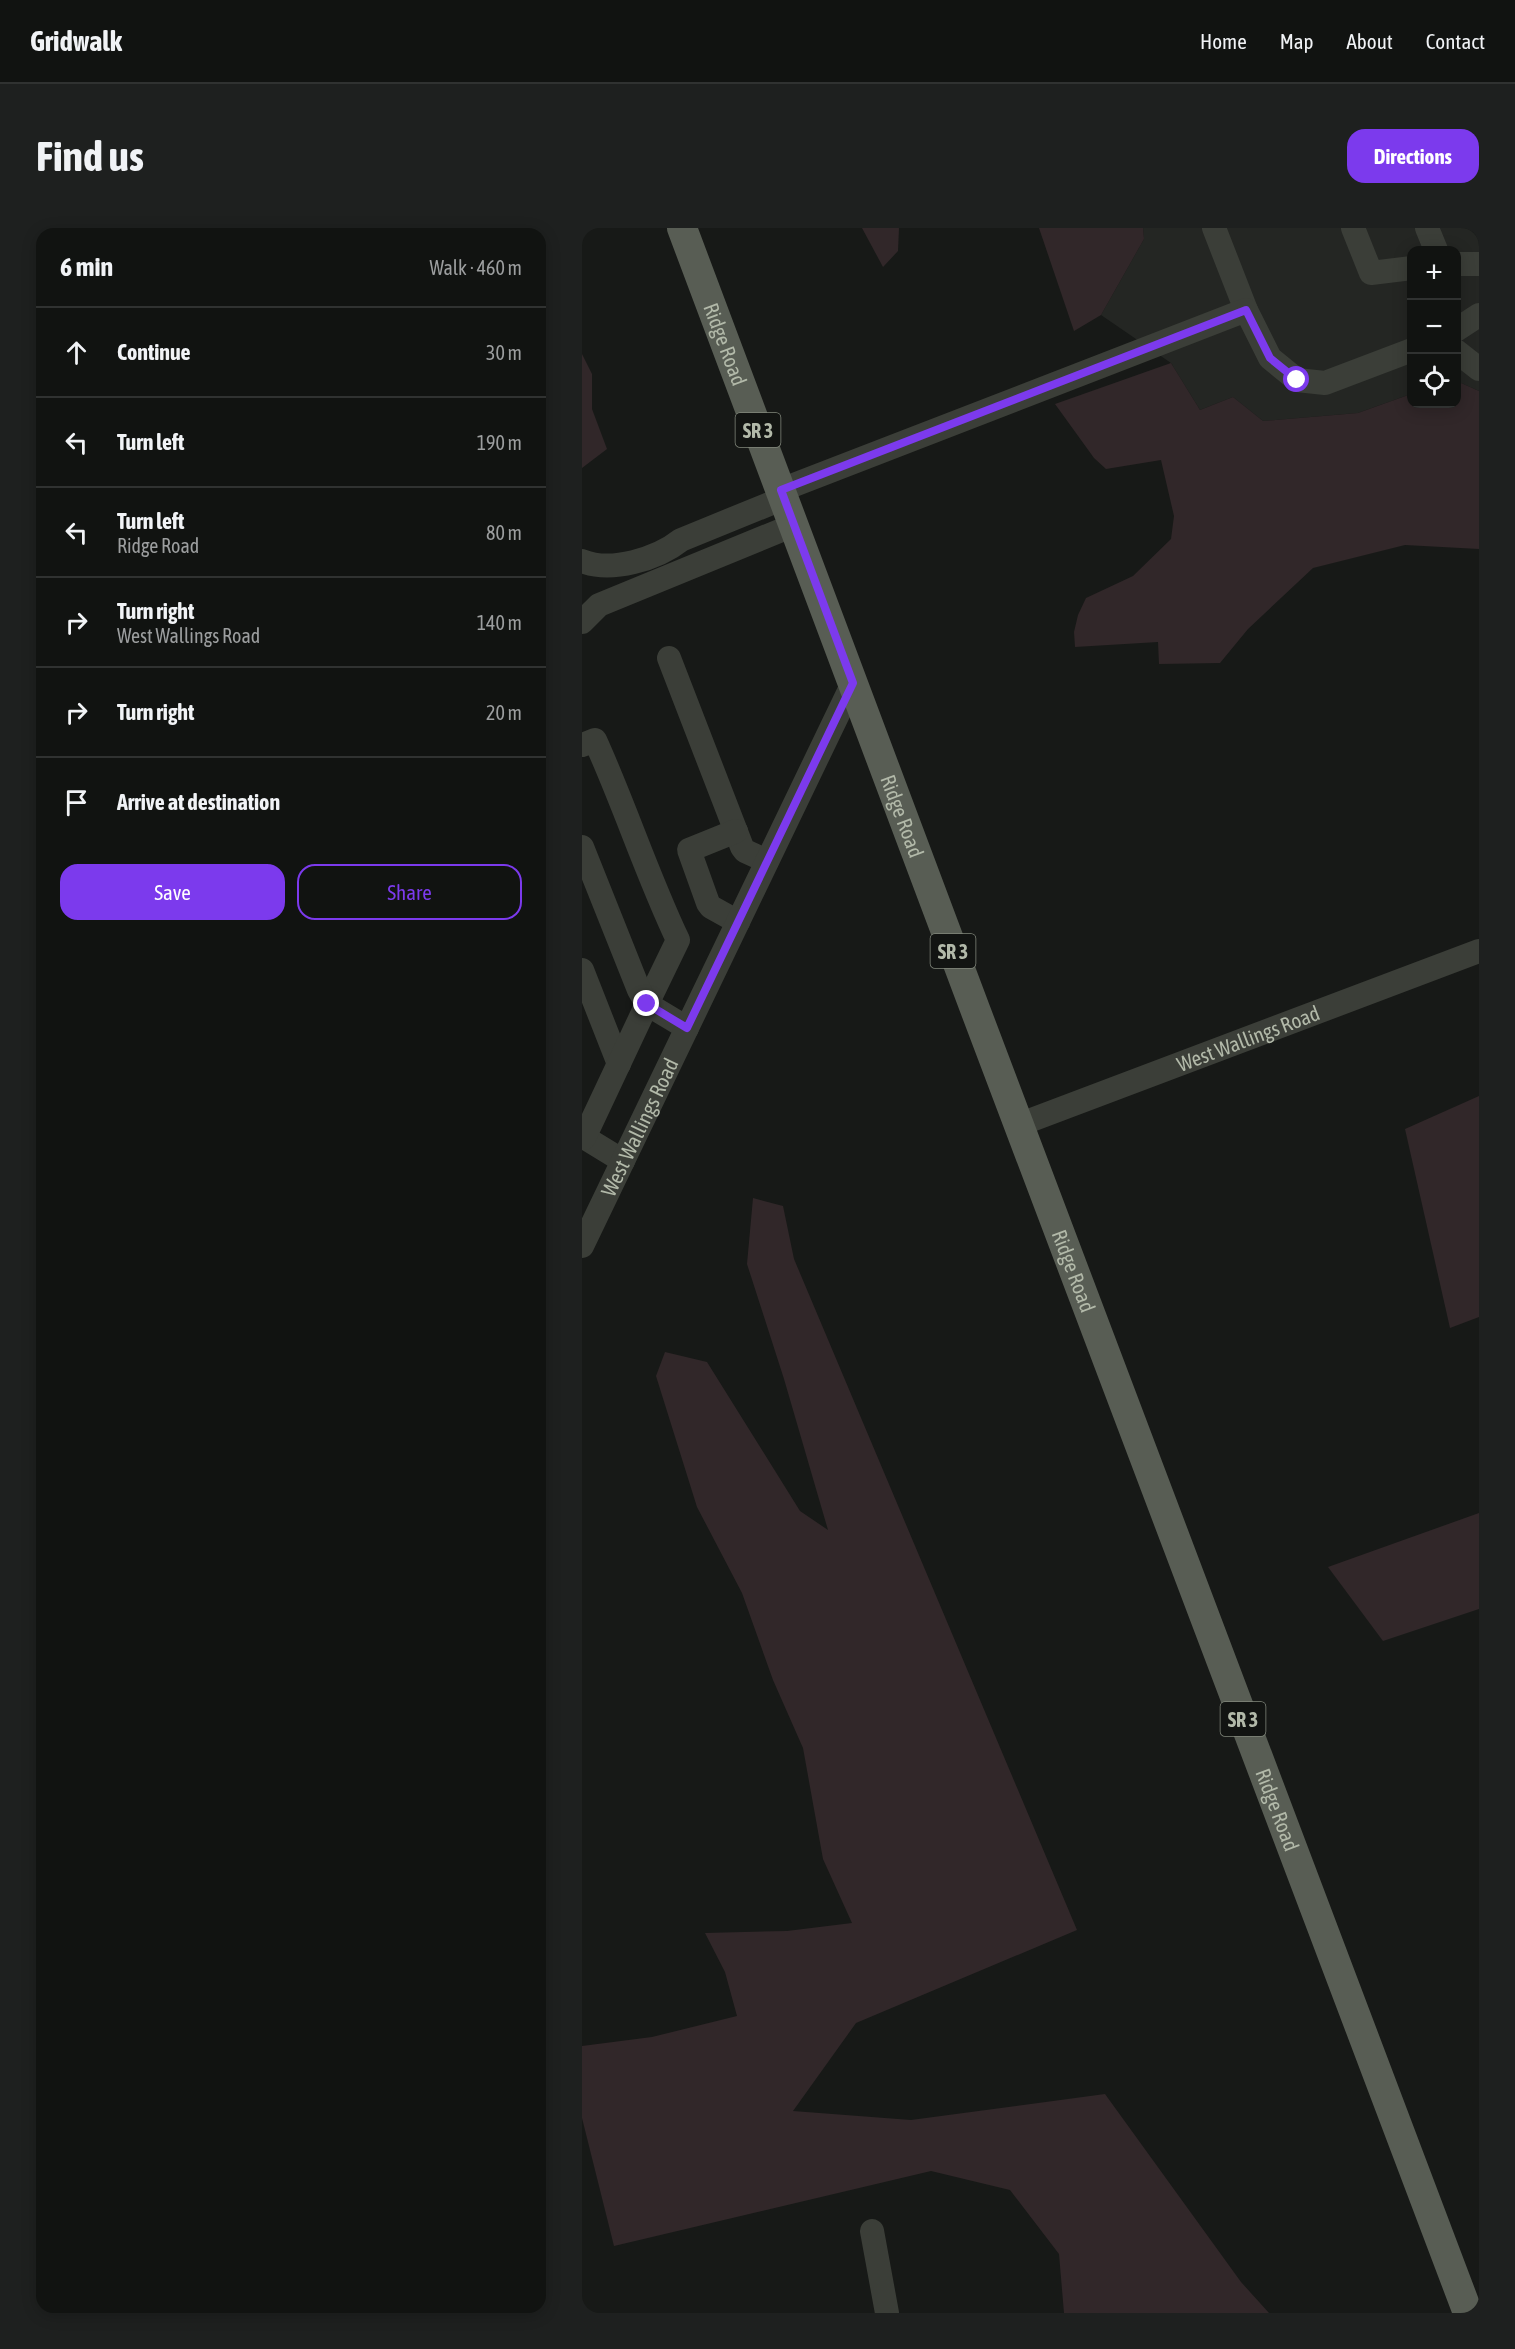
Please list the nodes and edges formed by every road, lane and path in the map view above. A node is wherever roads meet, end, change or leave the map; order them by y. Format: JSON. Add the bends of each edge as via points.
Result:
{"nodes":[{"id":1,"x":682,"y":228,"type":"edge"},
{"id":2,"x":1214,"y":228,"type":"edge"},
{"id":3,"x":1353,"y":228,"type":"edge"},
{"id":4,"x":1427,"y":228,"type":"edge"},
{"id":5,"x":1434,"y":246,"type":"edge"},
{"id":6,"x":1461,"y":264,"type":"edge"},
{"id":7,"x":1479,"y":264,"type":"edge"},
{"id":8,"x":1407,"y":269,"type":"edge"},
{"id":9,"x":1246,"y":310,"type":"junction"},
{"id":10,"x":1479,"y":315,"type":"edge"},
{"id":11,"x":1461,"y":327,"type":"edge"},
{"id":12,"x":1407,"y":352,"type":"edge"},
{"id":13,"x":1460,"y":354,"type":"edge"},
{"id":14,"x":1479,"y":369,"type":"edge"},
{"id":15,"x":786,"y":504,"type":"junction"},
{"id":16,"x":582,"y":561,"type":"edge"},
{"id":17,"x":582,"y":622,"type":"edge"},
{"id":18,"x":669,"y":658,"type":"dead end"},
{"id":19,"x":853,"y":683,"type":"junction"},
{"id":20,"x":582,"y":745,"type":"edge"},
{"id":21,"x":736,"y":831,"type":"junction"},
{"id":22,"x":582,"y":847,"type":"edge"},
{"id":23,"x":767,"y":861,"type":"junction"},
{"id":24,"x":738,"y":922,"type":"junction"},
{"id":25,"x":1479,"y":951,"type":"edge"},
{"id":26,"x":582,"y":970,"type":"edge"},
{"id":27,"x":647,"y":1004,"type":"junction"},
{"id":28,"x":687,"y":1028,"type":"junction"},
{"id":29,"x":619,"y":1064,"type":"junction"},
{"id":30,"x":1018,"y":1125,"type":"junction"},
{"id":31,"x":583,"y":1137,"type":"edge"},
{"id":32,"x":623,"y":1161,"type":"junction"},
{"id":33,"x":582,"y":1246,"type":"edge"},
{"id":34,"x":872,"y":2231,"type":"dead end"},
{"id":35,"x":887,"y":2313,"type":"edge"},
{"id":36,"x":1468,"y":2313,"type":"edge"}],
"edges":[{"from":1,"to":15,"type":"main road","name":"Ridge Road","number":"SR 3"},
{"from":2,"to":9,"type":"street"},
{"from":3,"to":8,"type":"street","via":[[1371,273]]},
{"from":4,"to":5,"type":"street"},
{"from":6,"to":7,"type":"street"},
{"from":9,"to":12,"type":"street","via":[[1270,358],[1297,380],[1325,383]]},
{"from":9,"to":15,"type":"street"},
{"from":10,"to":11,"type":"street"},
{"from":13,"to":14,"type":"street"},
{"from":15,"to":16,"type":"street","via":[[681,540],[644,560],[605,567]]},
{"from":15,"to":17,"type":"street","via":[[599,605]]},
{"from":15,"to":19,"type":"main road","name":"Ridge Road","number":"SR 3"},
{"from":18,"to":21,"type":"street"},
{"from":19,"to":23,"type":"street","name":"West Wallings Road"},
{"from":19,"to":30,"type":"main road","name":"Ridge Road","number":"SR 3"},
{"from":20,"to":27,"type":"street","via":[[595,740],[678,940]]},
{"from":21,"to":23,"type":"street","via":[[745,851]]},
{"from":21,"to":24,"type":"street","via":[[689,850],[708,903]]},
{"from":22,"to":27,"type":"street"},
{"from":23,"to":24,"type":"street","name":"West Wallings Road"},
{"from":24,"to":28,"type":"street","name":"West Wallings Road"},
{"from":25,"to":30,"type":"street","name":"West Wallings Road"},
{"from":26,"to":29,"type":"street"},
{"from":27,"to":28,"type":"street"},
{"from":27,"to":29,"type":"street"},
{"from":28,"to":32,"type":"street","name":"West Wallings Road"},
{"from":29,"to":31,"type":"street"},
{"from":30,"to":36,"type":"main road","name":"Ridge Road","number":"SR 3"},
{"from":31,"to":32,"type":"street"},
{"from":32,"to":33,"type":"street","name":"West Wallings Road"},
{"from":34,"to":35,"type":"street"}]}
